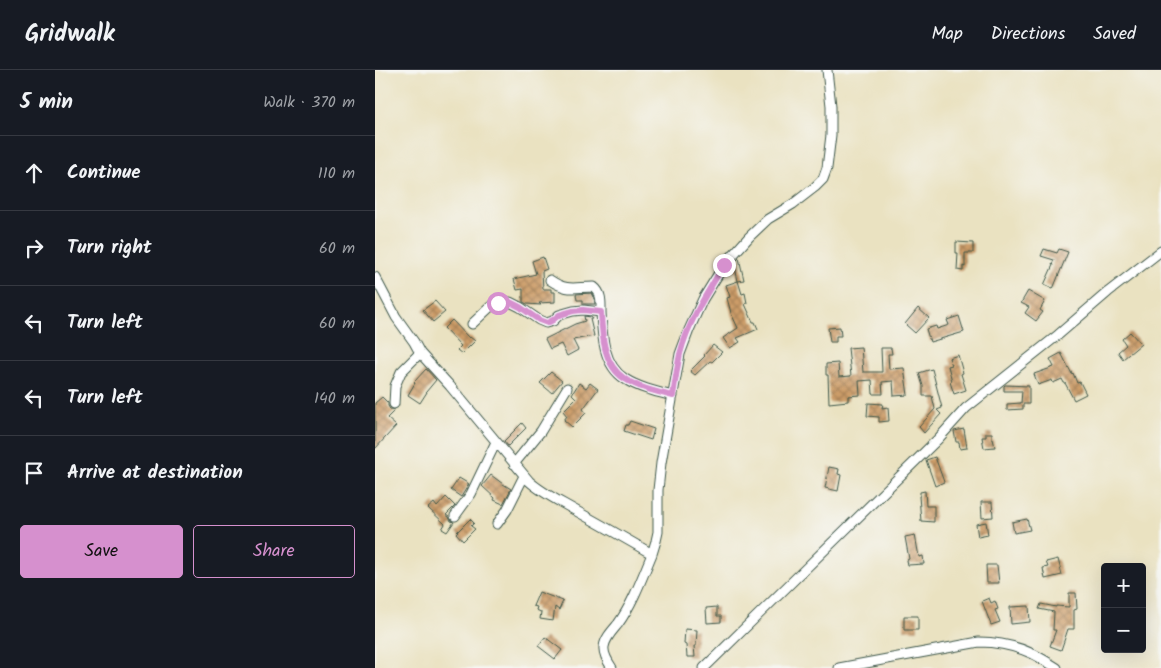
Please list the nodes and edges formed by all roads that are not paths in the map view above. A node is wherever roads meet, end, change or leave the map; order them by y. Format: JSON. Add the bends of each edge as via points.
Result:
{"nodes":[{"id":1,"x":827,"y":70,"type":"edge"},
{"id":2,"x":1161,"y":251,"type":"edge"},
{"id":3,"x":375,"y":277,"type":"edge"},
{"id":4,"x":550,"y":280,"type":"dead end"},
{"id":5,"x":601,"y":312,"type":"junction"},
{"id":6,"x":472,"y":324,"type":"dead end"},
{"id":7,"x":420,"y":353,"type":"junction"},
{"id":8,"x":567,"y":388,"type":"dead end"},
{"id":9,"x":673,"y":396,"type":"junction"},
{"id":10,"x":394,"y":404,"type":"dead end"},
{"id":11,"x":496,"y":442,"type":"junction"},
{"id":12,"x":514,"y":464,"type":"junction"},
{"id":13,"x":524,"y":476,"type":"junction"},
{"id":14,"x":455,"y":516,"type":"dead end"},
{"id":15,"x":497,"y":524,"type":"dead end"},
{"id":16,"x":652,"y":554,"type":"junction"},
{"id":17,"x":611,"y":668,"type":"edge"},
{"id":18,"x":704,"y":668,"type":"edge"},
{"id":19,"x":839,"y":668,"type":"edge"},
{"id":20,"x":1057,"y":668,"type":"edge"}],
"edges":[{"from":1,"to":9,"type":"street","via":[[831,135],[823,179],[793,204],[768,219],[724,265],[703,298],[689,330]]},
{"from":2,"to":18,"type":"street","via":[[966,408],[939,439]]},
{"from":3,"to":7,"type":"street"},
{"from":4,"to":5,"type":"street","via":[[570,289],[594,287],[601,297]]},
{"from":5,"to":6,"type":"street","via":[[573,311],[547,323],[510,302],[498,303]]},
{"from":5,"to":9,"type":"street","via":[[607,356],[617,372],[647,389]]},
{"from":7,"to":10,"type":"street","via":[[401,372],[395,386]]},
{"from":7,"to":11,"type":"street"},
{"from":8,"to":12,"type":"street","via":[[541,431]]},
{"from":9,"to":16,"type":"street","via":[[661,463],[657,540]]},
{"from":11,"to":12,"type":"street"},
{"from":11,"to":14,"type":"street","via":[[471,494]]},
{"from":12,"to":13,"type":"street"},
{"from":13,"to":15,"type":"street"},
{"from":13,"to":16,"type":"street","via":[[534,486]]},
{"from":16,"to":17,"type":"street","via":[[635,595],[603,645]]},
{"from":19,"to":20,"type":"street","via":[[992,642],[1033,654]]}]}
